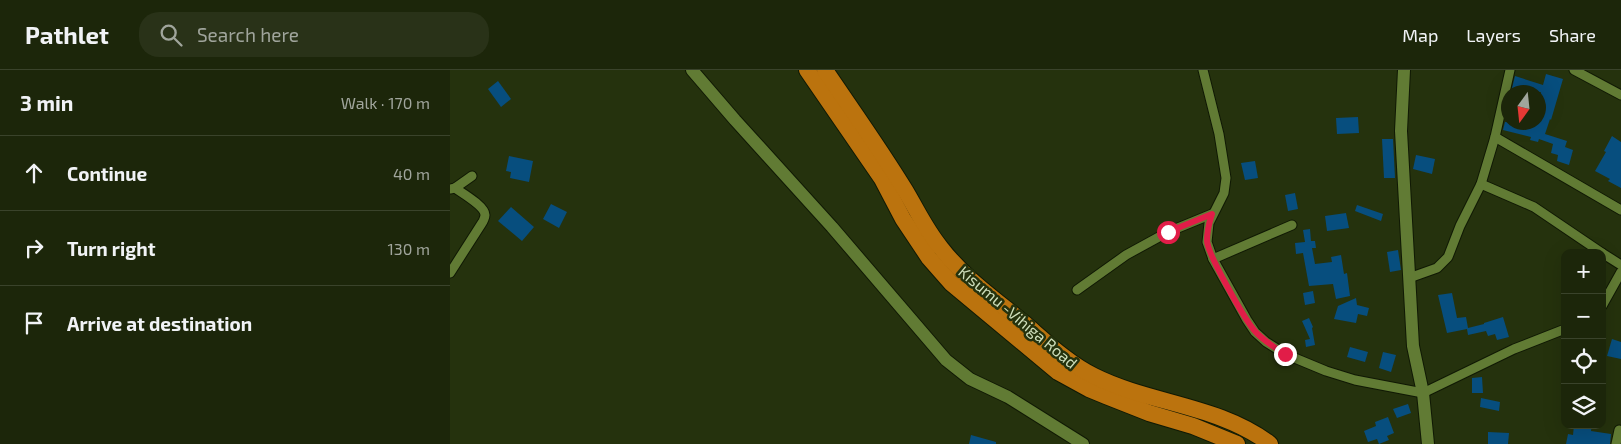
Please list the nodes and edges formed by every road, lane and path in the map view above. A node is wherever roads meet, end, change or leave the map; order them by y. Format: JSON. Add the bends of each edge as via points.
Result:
{"nodes":[{"id":1,"x":692,"y":70,"type":"edge"},
{"id":2,"x":807,"y":70,"type":"edge"},
{"id":3,"x":825,"y":70,"type":"edge"},
{"id":4,"x":1203,"y":70,"type":"edge"},
{"id":5,"x":1404,"y":70,"type":"edge"},
{"id":6,"x":1510,"y":70,"type":"edge"},
{"id":7,"x":1574,"y":70,"type":"edge"},
{"id":8,"x":1621,"y":95,"type":"edge"},
{"id":9,"x":1495,"y":137,"type":"junction"},
{"id":10,"x":472,"y":176,"type":"dead end"},
{"id":11,"x":1481,"y":184,"type":"junction"},
{"id":12,"x":452,"y":188,"type":"edge"},
{"id":13,"x":1621,"y":210,"type":"edge"},
{"id":14,"x":1212,"y":214,"type":"junction"},
{"id":15,"x":1292,"y":224,"type":"dead end"},
{"id":16,"x":1596,"y":249,"type":"edge"},
{"id":17,"x":1606,"y":256,"type":"edge"},
{"id":18,"x":1213,"y":259,"type":"junction"},
{"id":19,"x":1621,"y":265,"type":"edge"},
{"id":20,"x":1621,"y":272,"type":"edge"},
{"id":21,"x":450,"y":274,"type":"edge"},
{"id":22,"x":1409,"y":278,"type":"junction"},
{"id":23,"x":1077,"y":290,"type":"dead end"},
{"id":24,"x":1606,"y":299,"type":"edge"},
{"id":25,"x":1561,"y":331,"type":"edge"},
{"id":26,"x":1423,"y":393,"type":"junction"},
{"id":27,"x":1619,"y":430,"type":"dead end"},
{"id":28,"x":1083,"y":444,"type":"edge"},
{"id":29,"x":1237,"y":444,"type":"edge"},
{"id":30,"x":1270,"y":444,"type":"edge"},
{"id":31,"x":1428,"y":444,"type":"edge"},
{"id":32,"x":1616,"y":444,"type":"edge"}],
"edges":[{"from":1,"to":28,"type":"street","via":[[946,360],[970,379],[1008,397]]},
{"from":2,"to":29,"type":"highway","name":"Kisumu -Vihiga Road","via":[[882,179],[928,258],[951,283],[1058,372],[1149,413]]},
{"from":3,"to":30,"type":"highway","name":"Kisumu -Vihiga Road","via":[[940,248],[962,272],[1044,341],[1082,370],[1116,385],[1241,426]]},
{"from":4,"to":14,"type":"street","via":[[1226,178],[1224,193]]},
{"from":5,"to":22,"type":"street","via":[[1401,131]]},
{"from":6,"to":9,"type":"street"},
{"from":7,"to":8,"type":"street"},
{"from":9,"to":11,"type":"street"},
{"from":9,"to":13,"type":"street"},
{"from":10,"to":12,"type":"street"},
{"from":11,"to":16,"type":"street","via":[[1534,207]]},
{"from":11,"to":22,"type":"street","via":[[1448,257],[1437,268]]},
{"from":12,"to":21,"type":"street","via":[[477,204],[485,216]]},
{"from":14,"to":18,"type":"street","via":[[1207,242]]},
{"from":14,"to":23,"type":"street","via":[[1168,232]]},
{"from":15,"to":18,"type":"street"},
{"from":17,"to":19,"type":"street"},
{"from":18,"to":26,"type":"street","via":[[1255,332],[1272,346],[1340,375]]},
{"from":20,"to":24,"type":"street"},
{"from":22,"to":26,"type":"street","via":[[1413,346]]},
{"from":25,"to":26,"type":"street"},
{"from":26,"to":31,"type":"street"},
{"from":27,"to":32,"type":"street"}]}
